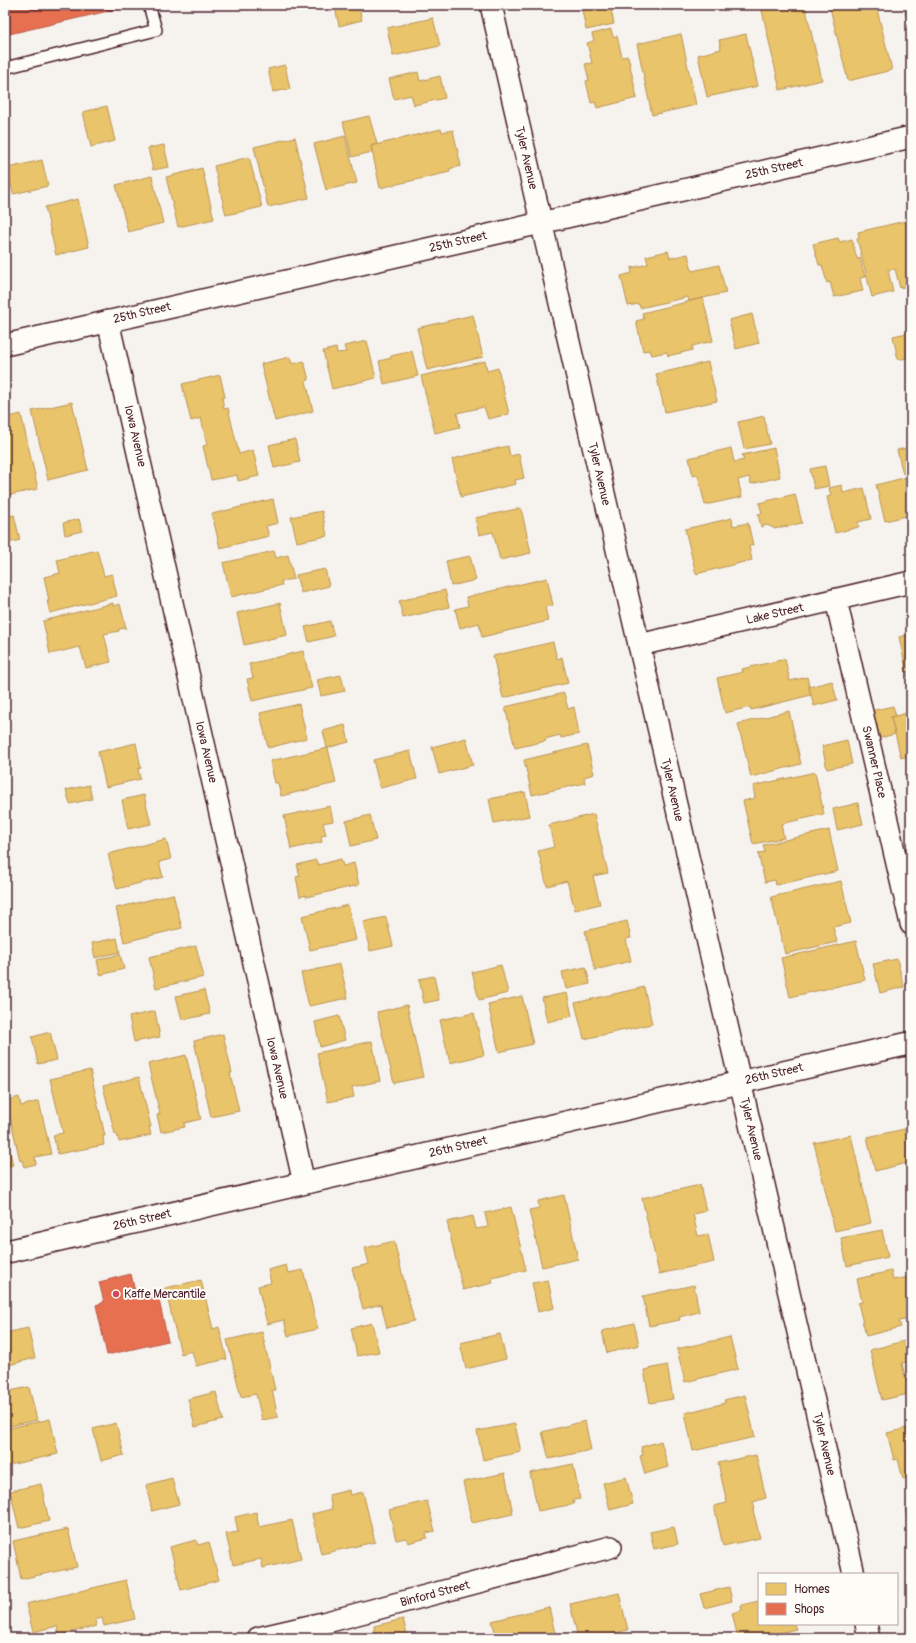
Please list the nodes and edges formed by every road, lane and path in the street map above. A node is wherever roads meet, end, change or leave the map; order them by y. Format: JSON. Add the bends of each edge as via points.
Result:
{"nodes":[{"id":1,"x":149,"y":5,"type":"edge"},
{"id":2,"x":491,"y":5,"type":"edge"},
{"id":3,"x":5,"y":68,"type":"edge"},
{"id":4,"x":911,"y":137,"type":"edge"},
{"id":5,"x":541,"y":223,"type":"junction"},
{"id":6,"x":108,"y":321,"type":"junction"},
{"id":7,"x":5,"y":345,"type":"edge"},
{"id":8,"x":911,"y":582,"type":"edge"},
{"id":9,"x":836,"y":600,"type":"junction"},
{"id":10,"x":639,"y":645,"type":"junction"},
{"id":11,"x":911,"y":924,"type":"edge"},
{"id":12,"x":911,"y":1043,"type":"edge"},
{"id":13,"x":740,"y":1082,"type":"junction"},
{"id":14,"x":304,"y":1183,"type":"junction"},
{"id":15,"x":5,"y":1252,"type":"edge"},
{"id":16,"x":611,"y":1546,"type":"dead end"},
{"id":17,"x":854,"y":1573,"type":"edge"},
{"id":18,"x":866,"y":1625,"type":"edge"},
{"id":19,"x":325,"y":1631,"type":"edge"},
{"id":20,"x":258,"y":1638,"type":"edge"},
{"id":21,"x":869,"y":1638,"type":"edge"}],
"edges":[{"from":1,"to":3,"type":"lane","via":[[156,30]]},
{"from":2,"to":5,"type":"street","name":"Tyler Avenue"},
{"from":4,"to":5,"type":"street","name":"25th Street"},
{"from":5,"to":6,"type":"street","name":"25th Street"},
{"from":5,"to":10,"type":"street","name":"Tyler Avenue"},
{"from":6,"to":7,"type":"street","name":"25th Street"},
{"from":6,"to":14,"type":"street","name":"Iowa Avenue"},
{"from":8,"to":9,"type":"street","name":"Lake Street"},
{"from":9,"to":10,"type":"street","name":"Lake Street"},
{"from":9,"to":11,"type":"street","name":"Swanner Place"},
{"from":10,"to":13,"type":"street","name":"Tyler Avenue"},
{"from":12,"to":13,"type":"street","name":"26th Street"},
{"from":13,"to":14,"type":"street","name":"26th Street"},
{"from":13,"to":17,"type":"street","name":"Tyler Avenue"},
{"from":14,"to":15,"type":"street","name":"26th Street"},
{"from":16,"to":19,"type":"street","name":"Binford Street"},
{"from":18,"to":21,"type":"street"},
{"from":19,"to":20,"type":"street","name":"Binford Street"}]}
